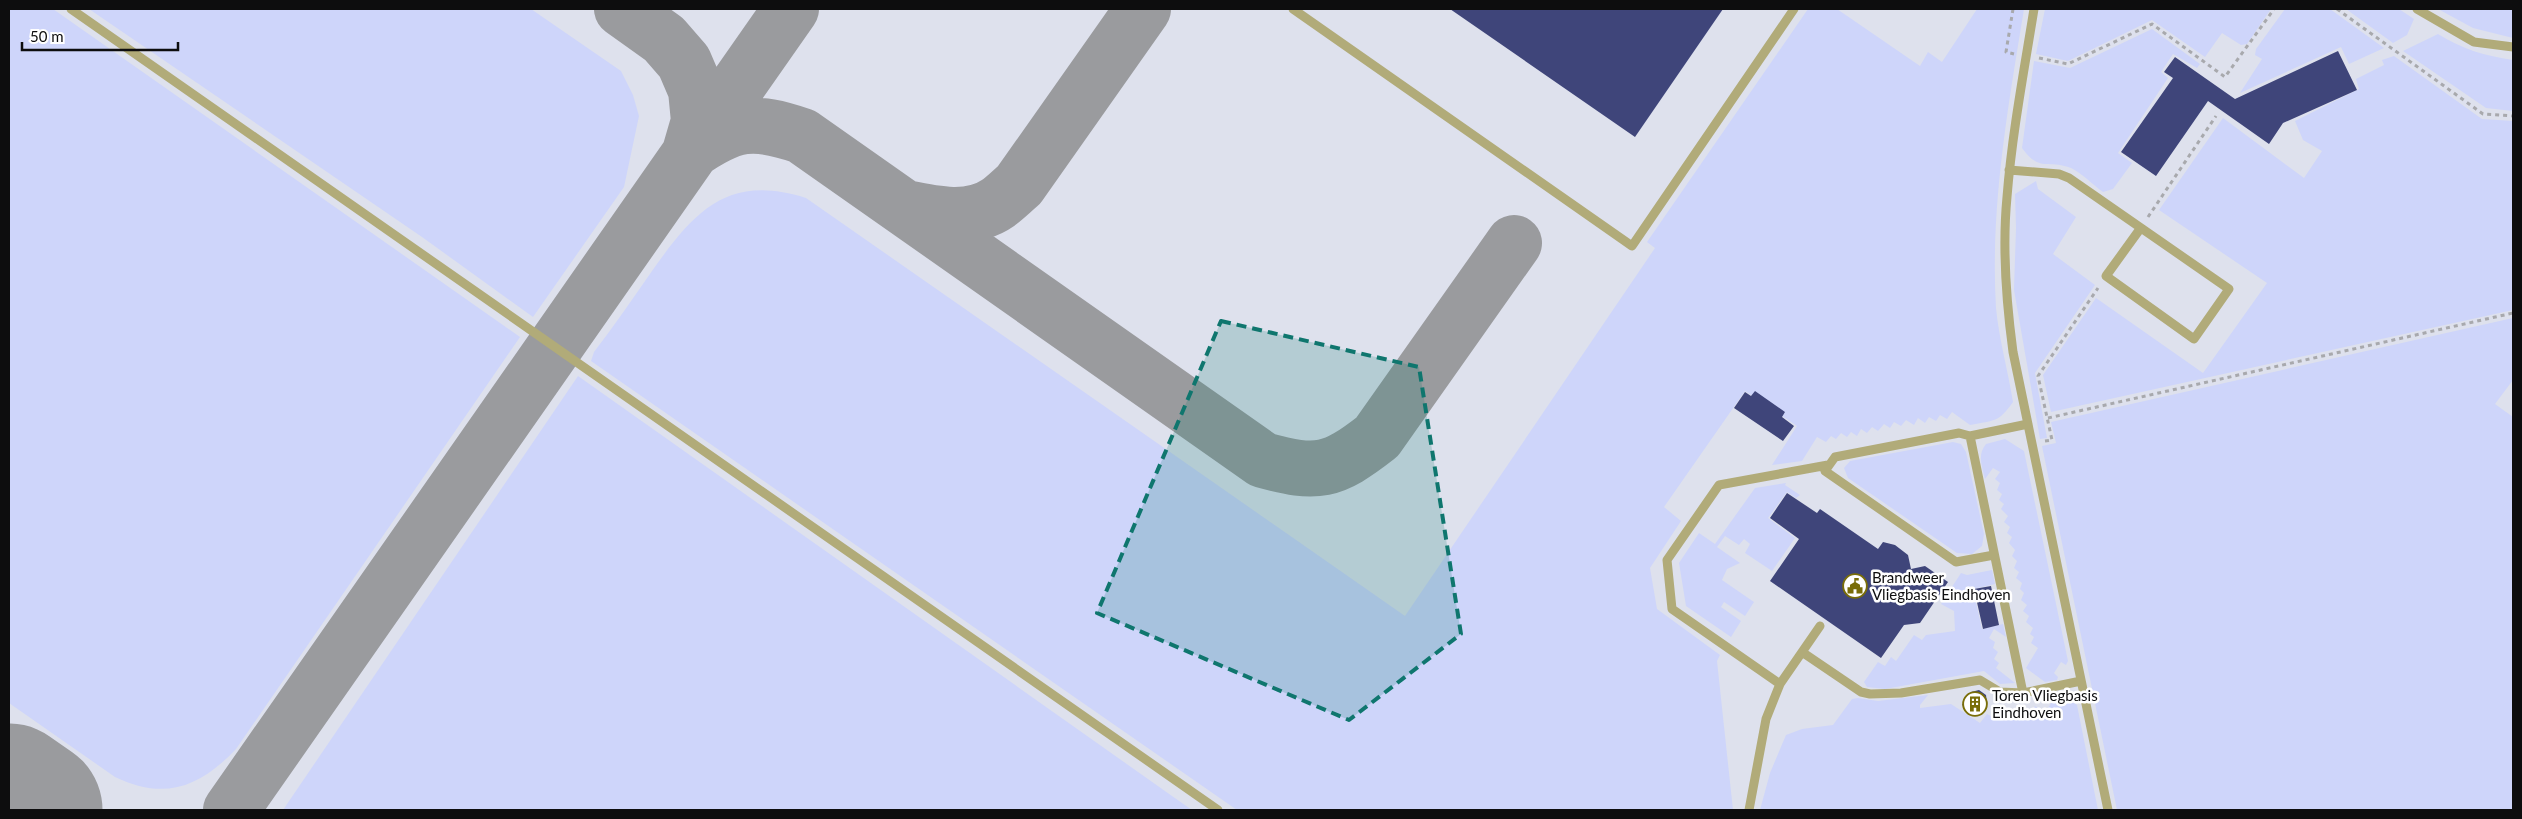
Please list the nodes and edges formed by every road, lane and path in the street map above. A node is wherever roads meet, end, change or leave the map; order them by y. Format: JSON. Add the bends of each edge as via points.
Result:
{"nodes":[{"id":1,"x":71,"y":9,"type":"edge"},
{"id":2,"x":1294,"y":9,"type":"edge"},
{"id":3,"x":1794,"y":9,"type":"edge"},
{"id":4,"x":2013,"y":9,"type":"edge"},
{"id":5,"x":2034,"y":9,"type":"edge"},
{"id":6,"x":2274,"y":9,"type":"edge"},
{"id":7,"x":2337,"y":9,"type":"edge"},
{"id":8,"x":2417,"y":9,"type":"edge"},
{"id":9,"x":2513,"y":47,"type":"edge"},
{"id":10,"x":2027,"y":56,"type":"junction"},
{"id":11,"x":2216,"y":116,"type":"dead end"},
{"id":12,"x":2513,"y":116,"type":"edge"},
{"id":13,"x":2009,"y":170,"type":"junction"},
{"id":14,"x":2140,"y":229,"type":"junction"},
{"id":15,"x":2106,"y":276,"type":"junction"},
{"id":16,"x":2513,"y":313,"type":"edge"},
{"id":17,"x":2048,"y":418,"type":"junction"},
{"id":18,"x":2028,"y":424,"type":"junction"},
{"id":19,"x":1970,"y":436,"type":"junction"},
{"id":20,"x":2032,"y":444,"type":"junction"},
{"id":21,"x":1828,"y":465,"type":"junction"},
{"id":22,"x":1994,"y":554,"type":"junction"},
{"id":23,"x":1820,"y":626,"type":"dead end"},
{"id":24,"x":1802,"y":652,"type":"junction"},
{"id":25,"x":2081,"y":681,"type":"junction"},
{"id":26,"x":1780,"y":684,"type":"junction"},
{"id":27,"x":2024,"y":693,"type":"junction"},
{"id":28,"x":1218,"y":810,"type":"edge"},
{"id":29,"x":1749,"y":810,"type":"edge"},
{"id":30,"x":2108,"y":810,"type":"edge"}],
"edges":[{"from":1,"to":28,"type":"lane"},
{"from":2,"to":3,"type":"lane","via":[[1632,246]]},
{"from":4,"to":10,"type":"path","via":[[2006,52]]},
{"from":5,"to":10,"type":"lane"},
{"from":6,"to":10,"type":"path","via":[[2225,77],[2152,24],[2068,64]]},
{"from":7,"to":12,"type":"path","via":[[2483,114]]},
{"from":8,"to":9,"type":"lane","via":[[2474,42]]},
{"from":10,"to":13,"type":"lane"},
{"from":11,"to":14,"type":"path"},
{"from":13,"to":14,"type":"lane","via":[[2059,174],[2070,178]]},
{"from":13,"to":18,"type":"lane","via":[[2005,259],[2007,308]]},
{"from":14,"to":15,"type":"lane"},
{"from":14,"to":15,"type":"lane","via":[[2228,289],[2194,339]]},
{"from":15,"to":17,"type":"path","via":[[2038,376]]},
{"from":16,"to":17,"type":"path"},
{"from":17,"to":20,"type":"path","via":[[2052,440]]},
{"from":18,"to":19,"type":"lane"},
{"from":18,"to":20,"type":"lane"},
{"from":19,"to":21,"type":"lane","via":[[1959,433],[1835,457]]},
{"from":19,"to":22,"type":"lane"},
{"from":20,"to":25,"type":"lane"},
{"from":21,"to":22,"type":"lane","via":[[1825,471],[1956,562]]},
{"from":21,"to":26,"type":"lane","via":[[1719,485],[1667,560],[1672,609]]},
{"from":22,"to":27,"type":"lane"},
{"from":23,"to":24,"type":"lane"},
{"from":24,"to":26,"type":"lane"},
{"from":24,"to":27,"type":"lane","via":[[1861,692],[1870,694],[1901,693],[1980,680],[2000,692]]},
{"from":25,"to":27,"type":"lane"},
{"from":25,"to":30,"type":"lane"},
{"from":26,"to":29,"type":"lane","via":[[1766,719]]}]}
